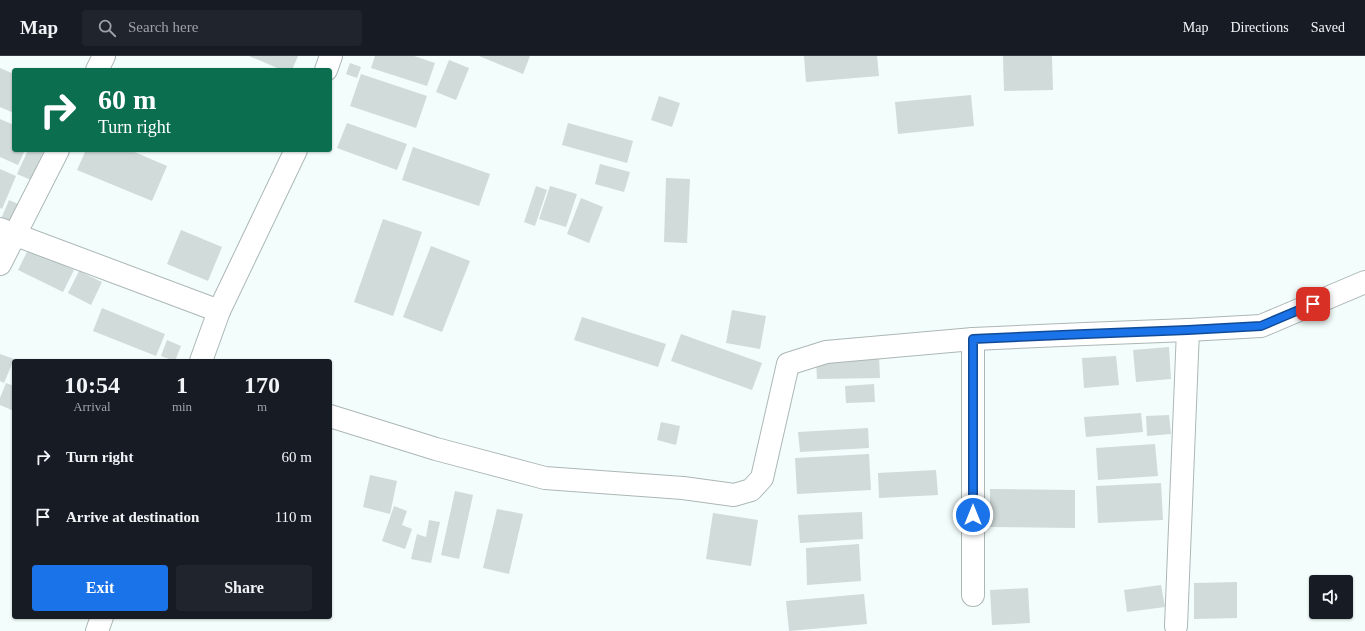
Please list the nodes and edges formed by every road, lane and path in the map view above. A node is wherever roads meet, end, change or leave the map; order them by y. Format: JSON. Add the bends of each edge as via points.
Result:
{"nodes":[{"id":1,"x":104,"y":56,"type":"edge"},
{"id":2,"x":332,"y":56,"type":"edge"},
{"id":3,"x":98,"y":68,"type":"edge"},
{"id":4,"x":327,"y":68,"type":"edge"},
{"id":5,"x":57,"y":152,"type":"edge"},
{"id":6,"x":295,"y":152,"type":"edge"},
{"id":7,"x":8,"y":232,"type":"edge"},
{"id":8,"x":0,"y":264,"type":"edge"},
{"id":9,"x":1365,"y":282,"type":"edge"},
{"id":10,"x":219,"y":311,"type":"junction"},
{"id":11,"x":1188,"y":330,"type":"junction"},
{"id":12,"x":973,"y":339,"type":"junction"},
{"id":13,"x":202,"y":359,"type":"edge"},
{"id":14,"x":332,"y":417,"type":"edge"},
{"id":15,"x":973,"y":595,"type":"dead end"},
{"id":16,"x":101,"y":619,"type":"edge"},
{"id":17,"x":1176,"y":626,"type":"dead end"},
{"id":18,"x":97,"y":631,"type":"edge"}],
"edges":[{"from":1,"to":3,"type":"street"},
{"from":2,"to":4,"type":"street"},
{"from":5,"to":7,"type":"street"},
{"from":6,"to":10,"type":"street"},
{"from":7,"to":8,"type":"street"},
{"from":7,"to":10,"type":"street"},
{"from":9,"to":11,"type":"street","via":[[1261,326]]},
{"from":10,"to":13,"type":"street"},
{"from":11,"to":12,"type":"street"},
{"from":11,"to":17,"type":"street"},
{"from":12,"to":14,"type":"street","via":[[826,352],[788,364],[762,478],[751,490],[734,495],[683,488],[545,478],[436,449]]},
{"from":12,"to":15,"type":"street"},
{"from":16,"to":18,"type":"street"}]}
